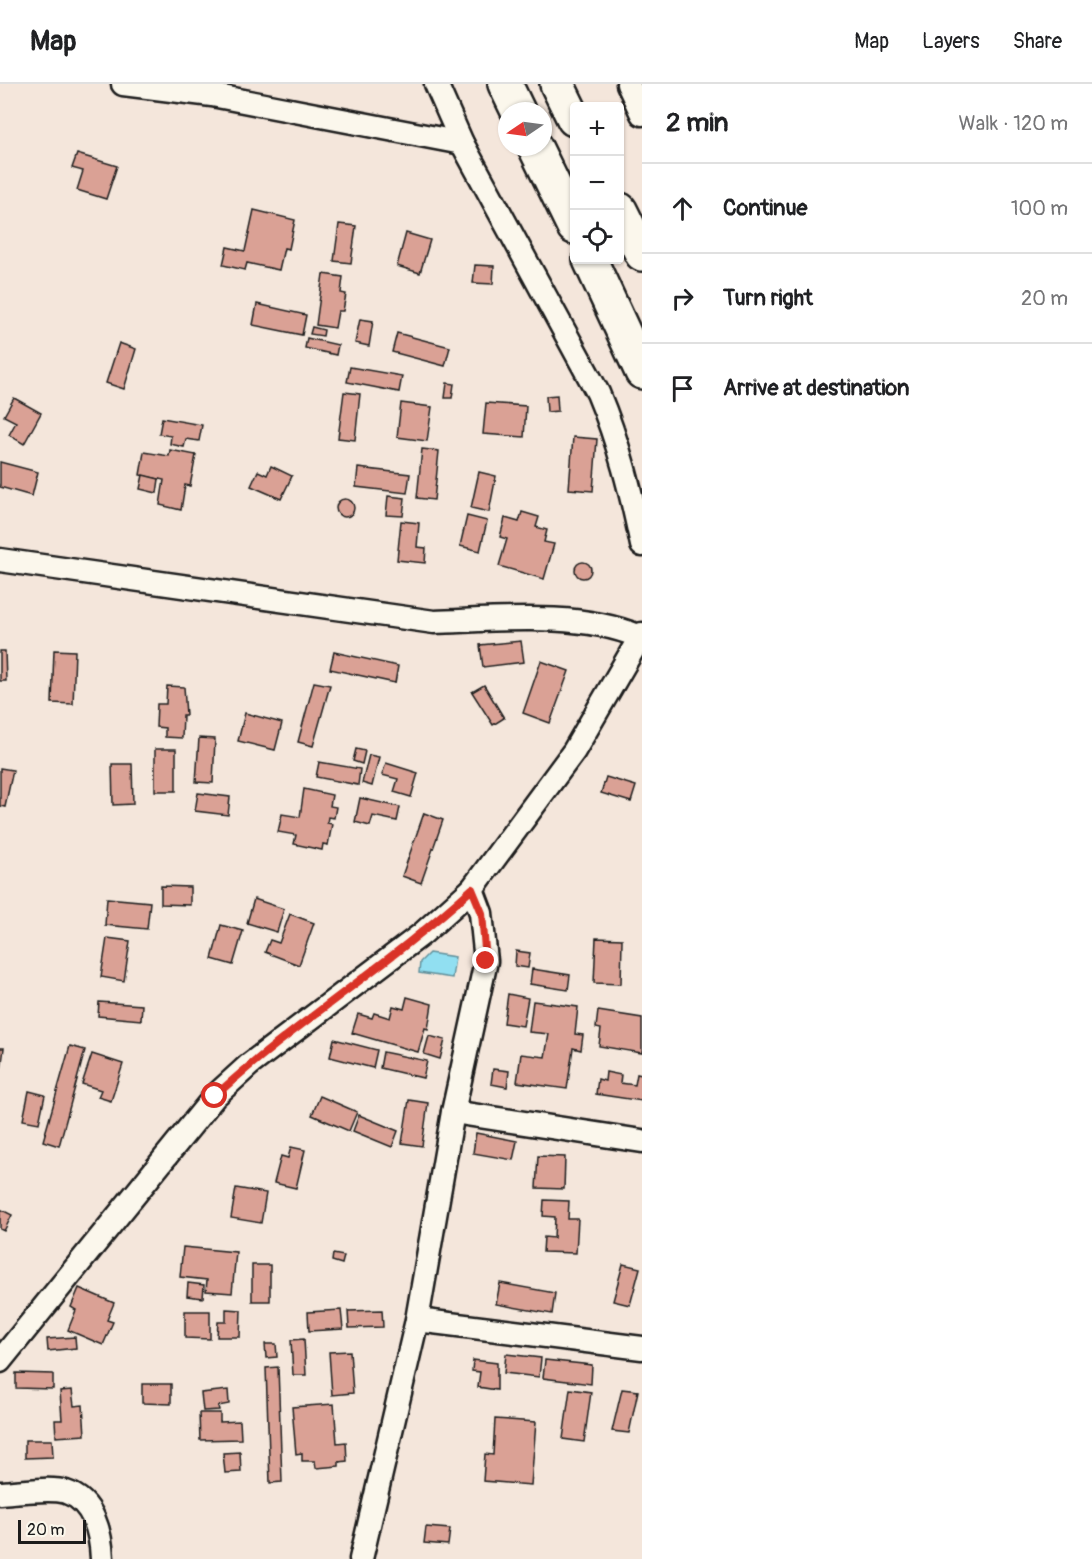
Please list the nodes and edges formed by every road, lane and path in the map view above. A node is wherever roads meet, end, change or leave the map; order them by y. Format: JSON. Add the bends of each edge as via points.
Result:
{"nodes":[{"id":1,"x":123,"y":84,"type":"edge"},
{"id":2,"x":436,"y":84,"type":"edge"},
{"id":3,"x":505,"y":84,"type":"edge"},
{"id":4,"x":557,"y":84,"type":"edge"},
{"id":5,"x":628,"y":84,"type":"edge"},
{"id":6,"x":514,"y":102,"type":"edge"},
{"id":7,"x":570,"y":111,"type":"edge"},
{"id":8,"x":642,"y":114,"type":"edge"},
{"id":9,"x":462,"y":143,"type":"junction"},
{"id":10,"x":539,"y":156,"type":"edge"},
{"id":11,"x":624,"y":218,"type":"edge"},
{"id":12,"x":570,"y":219,"type":"edge"},
{"id":13,"x":642,"y":254,"type":"edge"},
{"id":14,"x":592,"y":264,"type":"edge"},
{"id":15,"x":642,"y":372,"type":"edge"},
{"id":16,"x":642,"y":545,"type":"edge"},
{"id":17,"x":0,"y":560,"type":"edge"},
{"id":18,"x":640,"y":635,"type":"edge"},
{"id":19,"x":472,"y":889,"type":"junction"},
{"id":20,"x":453,"y":1112,"type":"junction"},
{"id":21,"x":642,"y":1141,"type":"edge"},
{"id":22,"x":417,"y":1320,"type":"junction"},
{"id":23,"x":642,"y":1348,"type":"edge"},
{"id":24,"x":0,"y":1362,"type":"edge"},
{"id":25,"x":0,"y":1493,"type":"edge"},
{"id":26,"x":102,"y":1559,"type":"edge"},
{"id":27,"x":361,"y":1559,"type":"edge"}],
"edges":[{"from":1,"to":9,"type":"street","via":[[236,99]]},
{"from":2,"to":9,"type":"street"},
{"from":3,"to":6,"type":"main road"},
{"from":4,"to":7,"type":"main road"},
{"from":5,"to":8,"type":"street"},
{"from":9,"to":16,"type":"street","via":[[598,393],[618,443]]},
{"from":10,"to":12,"type":"main road"},
{"from":11,"to":13,"type":"main road"},
{"from":14,"to":15,"type":"main road"},
{"from":17,"to":18,"type":"street","via":[[434,622],[568,622]]},
{"from":18,"to":19,"type":"street","via":[[574,750]]},
{"from":19,"to":20,"type":"street","via":[[482,913],[486,961]]},
{"from":19,"to":24,"type":"street","via":[[422,934],[249,1065],[215,1096]]},
{"from":20,"to":21,"type":"street"},
{"from":20,"to":22,"type":"street"},
{"from":22,"to":23,"type":"street"},
{"from":22,"to":27,"type":"street"},
{"from":25,"to":26,"type":"street","via":[[65,1491],[77,1498],[96,1521]]}]}
